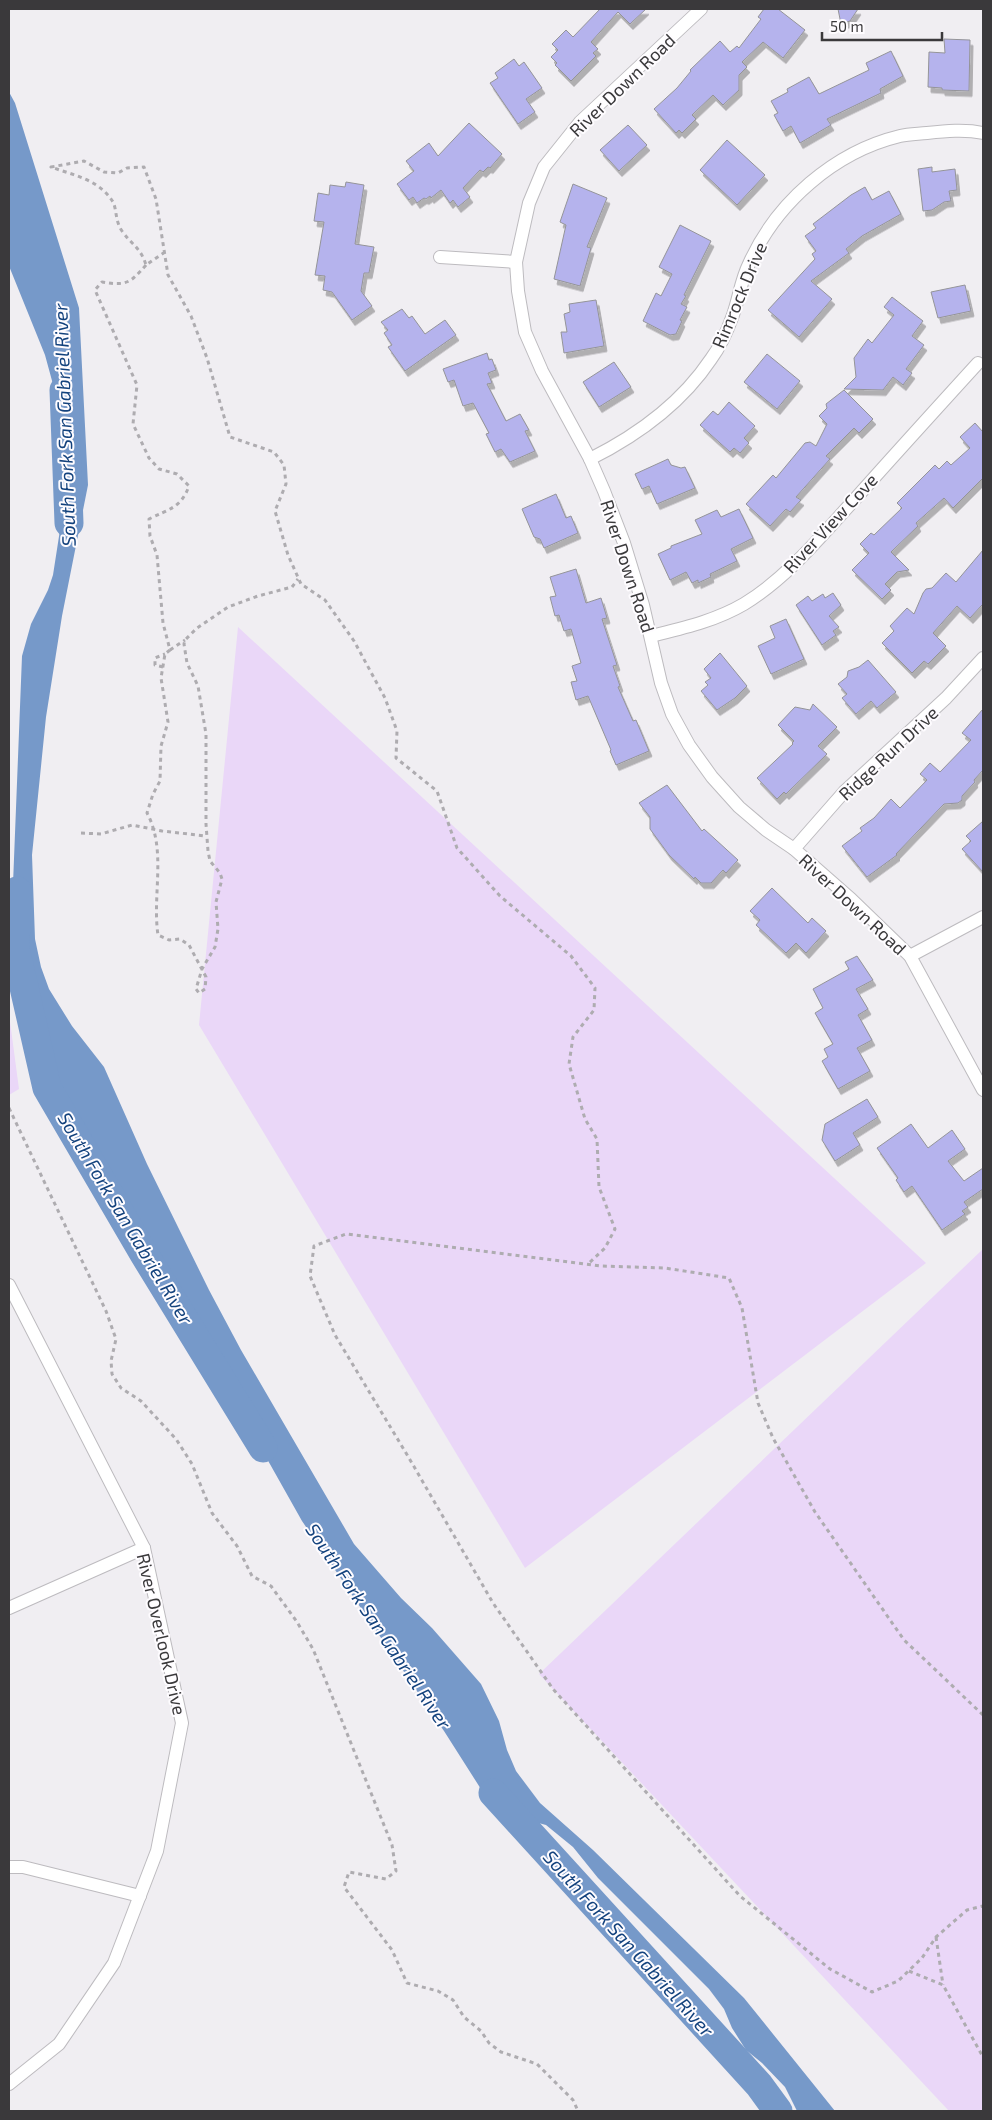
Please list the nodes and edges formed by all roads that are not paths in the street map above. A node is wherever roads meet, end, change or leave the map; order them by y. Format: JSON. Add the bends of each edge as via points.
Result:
{"nodes":[{"id":1,"x":702,"y":9,"type":"edge"},
{"id":2,"x":983,"y":133,"type":"edge"},
{"id":3,"x":440,"y":257,"type":"dead end"},
{"id":4,"x":516,"y":262,"type":"junction"},
{"id":5,"x":978,"y":363,"type":"dead end"},
{"id":6,"x":590,"y":459,"type":"junction"},
{"id":7,"x":651,"y":636,"type":"junction"},
{"id":8,"x":983,"y":658,"type":"edge"},
{"id":9,"x":794,"y":849,"type":"junction"},
{"id":10,"x":983,"y":917,"type":"edge"},
{"id":11,"x":910,"y":956,"type":"junction"},
{"id":12,"x":983,"y":1090,"type":"edge"},
{"id":13,"x":10,"y":1290,"type":"edge"},
{"id":14,"x":144,"y":1548,"type":"junction"},
{"id":15,"x":9,"y":1608,"type":"edge"},
{"id":16,"x":9,"y":1867,"type":"edge"},
{"id":17,"x":140,"y":1896,"type":"junction"},
{"id":18,"x":9,"y":2084,"type":"edge"}],
"edges":[{"from":1,"to":4,"type":"street","name":"River Down Road","via":[[580,122],[544,166],[529,203]]},
{"from":2,"to":6,"type":"street","name":"Rimrock Drive","via":[[945,131],[900,136],[862,150],[831,168],[796,195],[771,224],[748,265],[733,316],[712,358],[681,398],[621,443]]},
{"from":3,"to":4,"type":"street"},
{"from":4,"to":6,"type":"street","name":"River Down Road","via":[[525,332],[542,372]]},
{"from":5,"to":7,"type":"street","name":"River View Cove","via":[[812,547],[775,582],[719,616]]},
{"from":6,"to":7,"type":"street","name":"River Down Road","via":[[624,543]]},
{"from":7,"to":9,"type":"street","name":"River Down Road","via":[[670,706],[689,745],[739,807]]},
{"from":8,"to":9,"type":"street","name":"Ridge Run Drive","via":[[946,698],[844,792]]},
{"from":9,"to":11,"type":"street","name":"River Down Road"},
{"from":10,"to":11,"type":"street"},
{"from":11,"to":12,"type":"street","name":"River Down Road"},
{"from":13,"to":14,"type":"street","name":"River Overlook Drive"},
{"from":14,"to":15,"type":"street"},
{"from":14,"to":17,"type":"street","name":"River Overlook Drive","via":[[182,1723],[157,1851]]},
{"from":16,"to":17,"type":"street","via":[[23,1867]]},
{"from":17,"to":18,"type":"street","name":"River Overlook Drive","via":[[114,1963],[59,2044]]}]}
